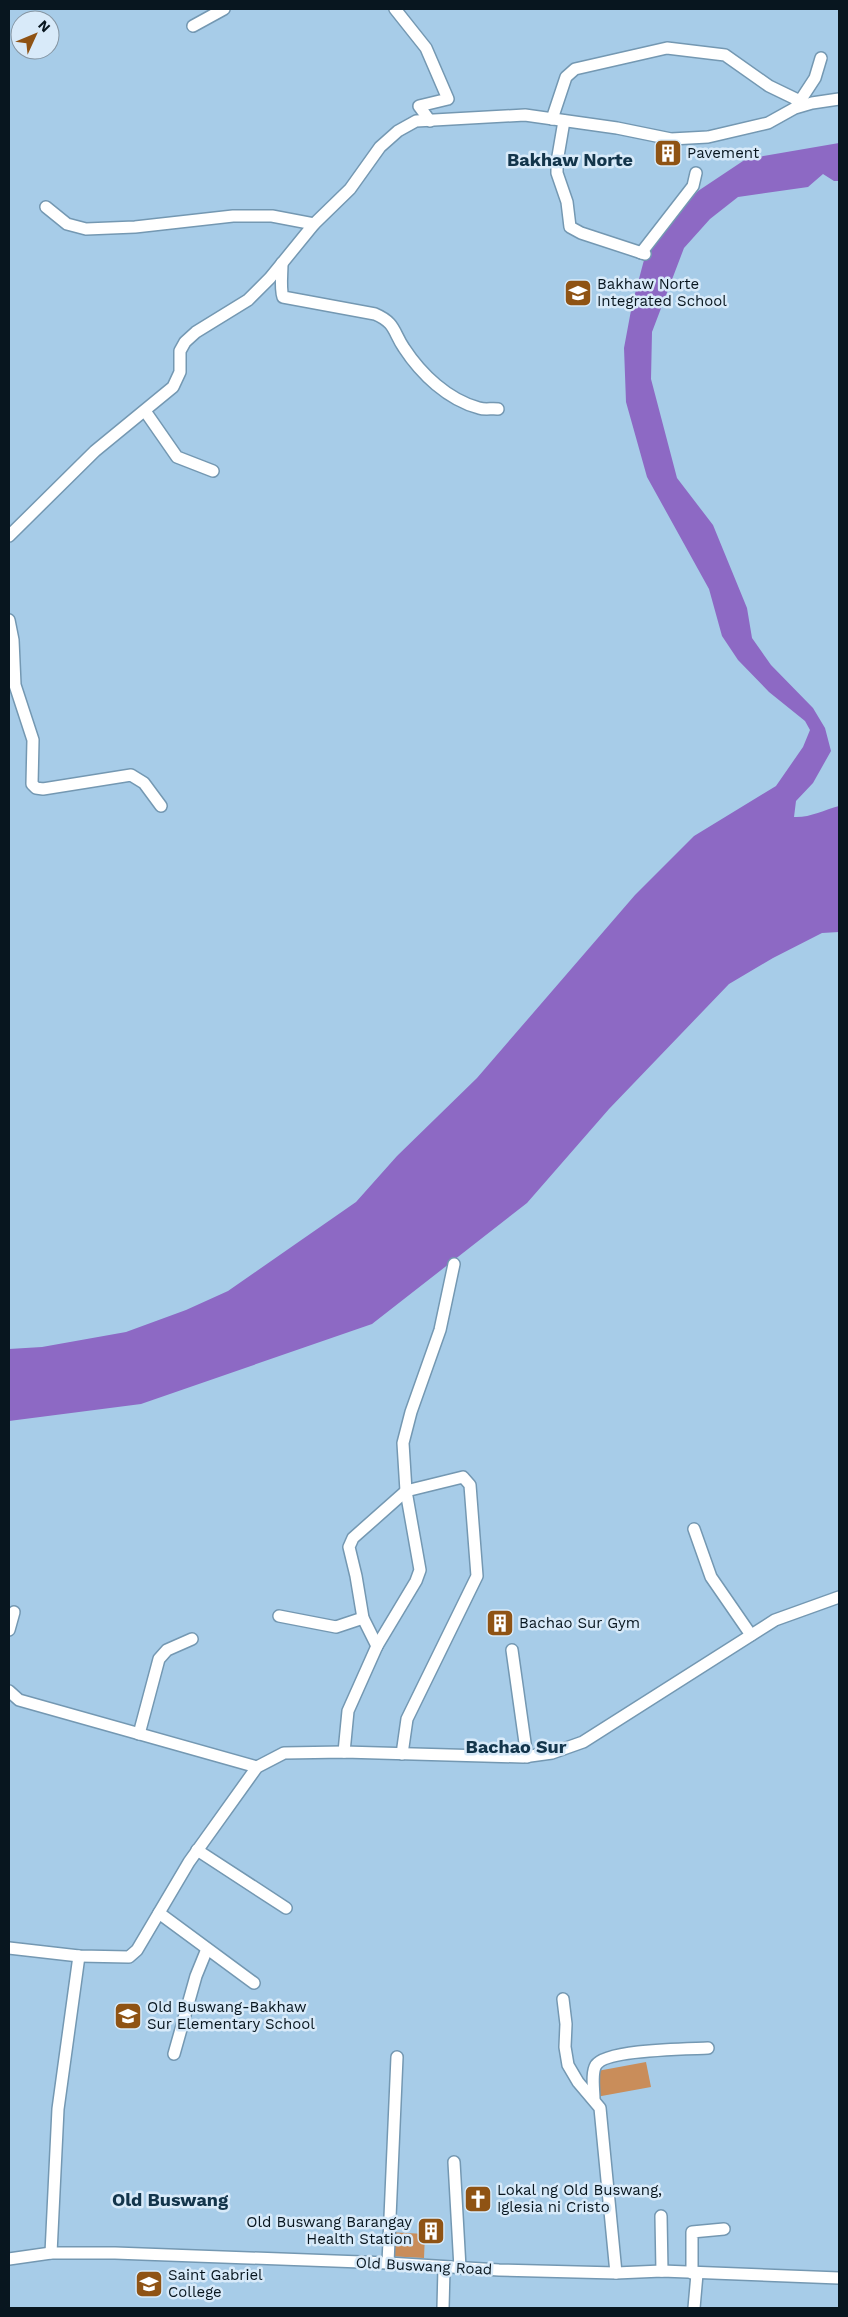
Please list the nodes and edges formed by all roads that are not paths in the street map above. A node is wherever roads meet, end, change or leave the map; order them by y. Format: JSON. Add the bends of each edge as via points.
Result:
{"nodes":[{"id":1,"x":224,"y":9,"type":"edge"},
{"id":2,"x":395,"y":9,"type":"edge"},
{"id":3,"x":193,"y":26,"type":"dead end"},
{"id":4,"x":820,"y":58,"type":"dead end"},
{"id":5,"x":839,"y":99,"type":"edge"},
{"id":6,"x":798,"y":105,"type":"junction"},
{"id":7,"x":552,"y":119,"type":"junction"},
{"id":8,"x":430,"y":121,"type":"junction"},
{"id":9,"x":564,"y":121,"type":"junction"},
{"id":10,"x":696,"y":172,"type":"dead end"},
{"id":11,"x":46,"y":207,"type":"dead end"},
{"id":12,"x":314,"y":224,"type":"junction"},
{"id":13,"x":282,"y":263,"type":"junction"},
{"id":14,"x":498,"y":408,"type":"dead end"},
{"id":15,"x":145,"y":411,"type":"junction"},
{"id":16,"x":213,"y":471,"type":"dead end"},
{"id":17,"x":9,"y":536,"type":"edge"},
{"id":18,"x":9,"y":620,"type":"edge"},
{"id":19,"x":160,"y":806,"type":"dead end"},
{"id":20,"x":454,"y":1264,"type":"dead end"},
{"id":21,"x":406,"y":1491,"type":"junction"},
{"id":22,"x":694,"y":1529,"type":"dead end"},
{"id":23,"x":839,"y":1597,"type":"edge"},
{"id":24,"x":14,"y":1612,"type":"dead end"},
{"id":25,"x":279,"y":1616,"type":"dead end"},
{"id":26,"x":363,"y":1618,"type":"junction"},
{"id":27,"x":9,"y":1630,"type":"edge"},
{"id":28,"x":751,"y":1635,"type":"junction"},
{"id":29,"x":192,"y":1639,"type":"dead end"},
{"id":30,"x":377,"y":1646,"type":"junction"},
{"id":31,"x":512,"y":1650,"type":"dead end"},
{"id":32,"x":9,"y":1692,"type":"edge"},
{"id":33,"x":140,"y":1734,"type":"junction"},
{"id":34,"x":344,"y":1752,"type":"junction"},
{"id":35,"x":402,"y":1754,"type":"junction"},
{"id":36,"x":527,"y":1757,"type":"junction"},
{"id":37,"x":257,"y":1767,"type":"junction"},
{"id":38,"x":197,"y":1850,"type":"junction"},
{"id":39,"x":286,"y":1908,"type":"dead end"},
{"id":40,"x":159,"y":1913,"type":"junction"},
{"id":41,"x":9,"y":1948,"type":"edge"},
{"id":42,"x":207,"y":1949,"type":"junction"},
{"id":43,"x":78,"y":1956,"type":"junction"},
{"id":44,"x":254,"y":1983,"type":"dead end"},
{"id":45,"x":562,"y":1999,"type":"dead end"},
{"id":46,"x":708,"y":2048,"type":"dead end"},
{"id":47,"x":174,"y":2054,"type":"dead end"},
{"id":48,"x":397,"y":2057,"type":"dead end"},
{"id":49,"x":594,"y":2100,"type":"junction"},
{"id":50,"x":454,"y":2162,"type":"dead end"},
{"id":51,"x":661,"y":2216,"type":"dead end"},
{"id":52,"x":724,"y":2229,"type":"dead end"},
{"id":53,"x":51,"y":2253,"type":"junction"},
{"id":54,"x":9,"y":2259,"type":"edge"},
{"id":55,"x":388,"y":2263,"type":"junction"},
{"id":56,"x":444,"y":2268,"type":"junction"},
{"id":57,"x":460,"y":2268,"type":"junction"},
{"id":58,"x":662,"y":2271,"type":"junction"},
{"id":59,"x":616,"y":2273,"type":"junction"},
{"id":60,"x":695,"y":2274,"type":"junction"},
{"id":61,"x":839,"y":2278,"type":"edge"},
{"id":62,"x":443,"y":2308,"type":"edge"},
{"id":63,"x":694,"y":2308,"type":"edge"}],
"edges":[{"from":1,"to":3,"type":"street"},
{"from":2,"to":8,"type":"street","via":[[426,48],[448,99],[419,106]]},
{"from":4,"to":6,"type":"street","via":[[815,78]]},
{"from":5,"to":6,"type":"street"},
{"from":6,"to":7,"type":"street","via":[[725,55],[667,48],[575,68],[566,77]]},
{"from":6,"to":9,"type":"street","via":[[768,123],[699,138],[672,139]]},
{"from":7,"to":8,"type":"street","via":[[525,116]]},
{"from":7,"to":9,"type":"street"},
{"from":8,"to":12,"type":"street","via":[[416,121],[398,131],[380,147],[350,189]]},
{"from":9,"to":10,"type":"street","via":[[557,173],[567,202],[570,227],[581,233],[643,253],[692,186]]},
{"from":11,"to":12,"type":"street","via":[[67,224],[86,228],[134,227],[233,216],[272,216]]},
{"from":12,"to":13,"type":"street"},
{"from":13,"to":14,"type":"street","via":[[283,297],[387,319],[403,347],[428,378],[449,394],[479,408]]},
{"from":13,"to":15,"type":"street","via":[[248,300],[185,342],[180,351],[178,379]]},
{"from":15,"to":16,"type":"street","via":[[177,457]]},
{"from":15,"to":17,"type":"street","via":[[95,452]]},
{"from":18,"to":19,"type":"street","via":[[15,685],[33,740],[32,784],[43,789],[131,775],[144,783]]},
{"from":20,"to":21,"type":"street","via":[[440,1330],[404,1443]]},
{"from":21,"to":26,"type":"street","via":[[353,1538],[349,1547]]},
{"from":21,"to":30,"type":"street","via":[[420,1570]]},
{"from":21,"to":35,"type":"street","via":[[463,1477],[468,1480],[477,1576],[407,1719]]},
{"from":22,"to":28,"type":"street","via":[[711,1577]]},
{"from":23,"to":28,"type":"street","via":[[776,1620]]},
{"from":24,"to":27,"type":"street"},
{"from":25,"to":26,"type":"street","via":[[336,1627]]},
{"from":26,"to":30,"type":"street"},
{"from":28,"to":36,"type":"street","via":[[583,1742]]},
{"from":29,"to":33,"type":"street","via":[[167,1650],[159,1659]]},
{"from":30,"to":34,"type":"street","via":[[348,1711]]},
{"from":31,"to":36,"type":"street"},
{"from":32,"to":33,"type":"street","via":[[19,1700]]},
{"from":33,"to":37,"type":"street"},
{"from":34,"to":35,"type":"street"},
{"from":34,"to":37,"type":"street","via":[[284,1753]]},
{"from":35,"to":36,"type":"street"},
{"from":37,"to":38,"type":"street"},
{"from":38,"to":39,"type":"street"},
{"from":38,"to":40,"type":"street"},
{"from":40,"to":42,"type":"street"},
{"from":40,"to":43,"type":"street","via":[[137,1950],[129,1957]]},
{"from":41,"to":43,"type":"street"},
{"from":42,"to":44,"type":"street"},
{"from":42,"to":47,"type":"street"},
{"from":43,"to":53,"type":"street","via":[[58,2109]]},
{"from":45,"to":49,"type":"street","via":[[568,2065]]},
{"from":46,"to":49,"type":"street","via":[[609,2056],[595,2067]]},
{"from":48,"to":55,"type":"street"},
{"from":49,"to":59,"type":"street","via":[[600,2108]]},
{"from":50,"to":57,"type":"street"},
{"from":51,"to":58,"type":"street"},
{"from":52,"to":60,"type":"street","via":[[692,2232]]},
{"from":53,"to":54,"type":"street","name":"Old Buswang Road"},
{"from":53,"to":55,"type":"street","name":"Old Buswang Road"},
{"from":55,"to":56,"type":"street","name":"Old Buswang Road"},
{"from":56,"to":57,"type":"street","name":"Old Buswang Road"},
{"from":56,"to":62,"type":"street"},
{"from":57,"to":59,"type":"street","name":"Old Buswang Road"},
{"from":58,"to":59,"type":"street","name":"Old Buswang Road"},
{"from":58,"to":60,"type":"street","name":"Old Buswang Road"},
{"from":60,"to":61,"type":"street","name":"Old Buswang Road"},
{"from":60,"to":63,"type":"street"}]}
